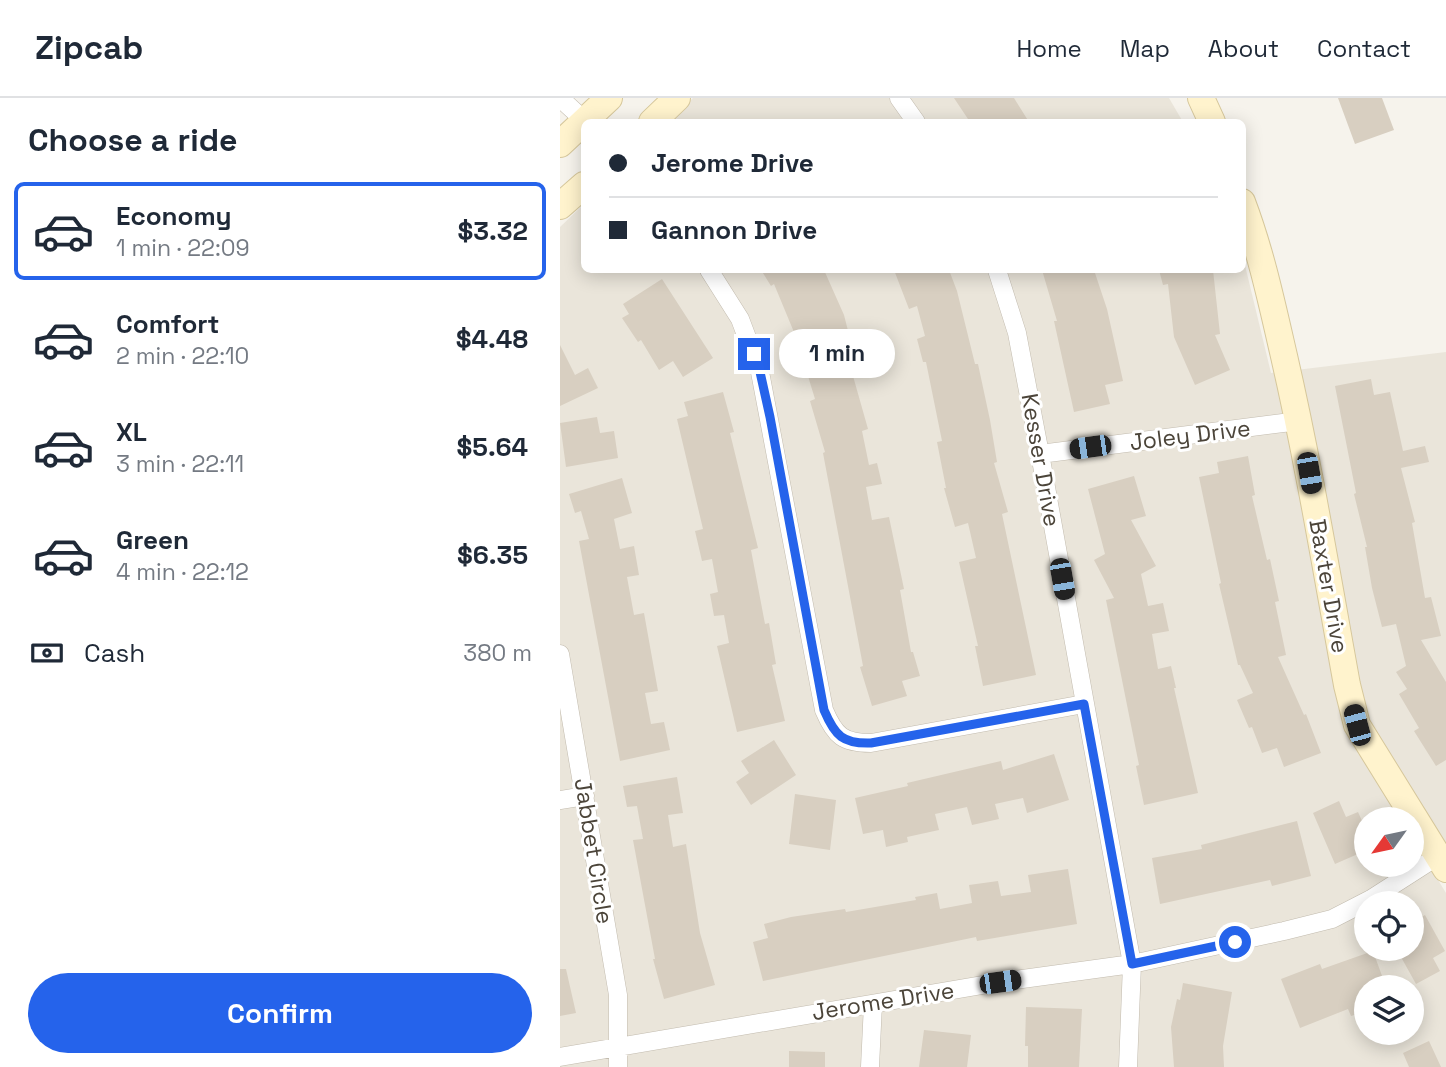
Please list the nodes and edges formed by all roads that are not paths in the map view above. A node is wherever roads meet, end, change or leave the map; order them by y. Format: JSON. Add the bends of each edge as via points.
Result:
{"nodes":[{"id":1,"x":560,"y":98,"type":"edge"},
{"id":2,"x":609,"y":98,"type":"edge"},
{"id":3,"x":677,"y":98,"type":"edge"},
{"id":4,"x":899,"y":98,"type":"edge"},
{"id":5,"x":1201,"y":98,"type":"edge"},
{"id":6,"x":583,"y":119,"type":"edge"},
{"id":7,"x":589,"y":119,"type":"edge"},
{"id":8,"x":655,"y":119,"type":"edge"},
{"id":9,"x":914,"y":119,"type":"edge"},
{"id":10,"x":1211,"y":119,"type":"edge"},
{"id":11,"x":581,"y":126,"type":"edge"},
{"id":12,"x":560,"y":144,"type":"edge"},
{"id":13,"x":581,"y":188,"type":"edge"},
{"id":14,"x":560,"y":206,"type":"edge"},
{"id":15,"x":1246,"y":213,"type":"edge"},
{"id":16,"x":711,"y":273,"type":"edge"},
{"id":17,"x":998,"y":273,"type":"edge"},
{"id":18,"x":1299,"y":421,"type":"junction"},
{"id":19,"x":1040,"y":454,"type":"junction"},
{"id":20,"x":560,"y":654,"type":"edge"},
{"id":21,"x":1084,"y":704,"type":"junction"},
{"id":22,"x":585,"y":796,"type":"junction"},
{"id":23,"x":560,"y":800,"type":"edge"},
{"id":24,"x":1442,"y":862,"type":"edge"},
{"id":25,"x":1132,"y":964,"type":"junction"},
{"id":26,"x":873,"y":1004,"type":"junction"},
{"id":27,"x":619,"y":1048,"type":"junction"},
{"id":28,"x":560,"y":1057,"type":"edge"},
{"id":29,"x":618,"y":1067,"type":"edge"},
{"id":30,"x":870,"y":1067,"type":"edge"},
{"id":31,"x":1128,"y":1067,"type":"edge"}],
"edges":[{"from":1,"to":6,"type":"street"},
{"from":2,"to":7,"type":"street"},
{"from":3,"to":8,"type":"street"},
{"from":4,"to":9,"type":"street"},
{"from":5,"to":10,"type":"street"},
{"from":11,"to":12,"type":"street"},
{"from":13,"to":14,"type":"street"},
{"from":15,"to":18,"type":"street","name":"Baxter Drive"},
{"from":16,"to":21,"type":"street","via":[[740,319],[760,372],[824,710],[831,726],[842,738],[871,743]]},
{"from":17,"to":19,"type":"street","name":"Kesser Drive","via":[[1017,333]]},
{"from":18,"to":19,"type":"street","name":"Joley Drive"},
{"from":18,"to":24,"type":"street","name":"Baxter Drive","via":[[1357,725]]},
{"from":19,"to":21,"type":"street","name":"Kesser Drive"},
{"from":20,"to":22,"type":"street","name":"Jabbet Circle"},
{"from":21,"to":25,"type":"street","name":"Kesser Drive"},
{"from":22,"to":23,"type":"street"},
{"from":22,"to":27,"type":"street","name":"Jabbet Circle","via":[[618,995]]},
{"from":24,"to":25,"type":"street","name":"Jerome Drive","via":[[1332,919]]},
{"from":25,"to":26,"type":"street","name":"Jerome Drive"},
{"from":25,"to":31,"type":"street","name":"Kesser Drive"},
{"from":26,"to":27,"type":"street","name":"Jerome Drive"},
{"from":26,"to":30,"type":"street"},
{"from":27,"to":28,"type":"street","name":"Jerome Drive"},
{"from":27,"to":29,"type":"street","name":"Jabbet Circle"}]}
